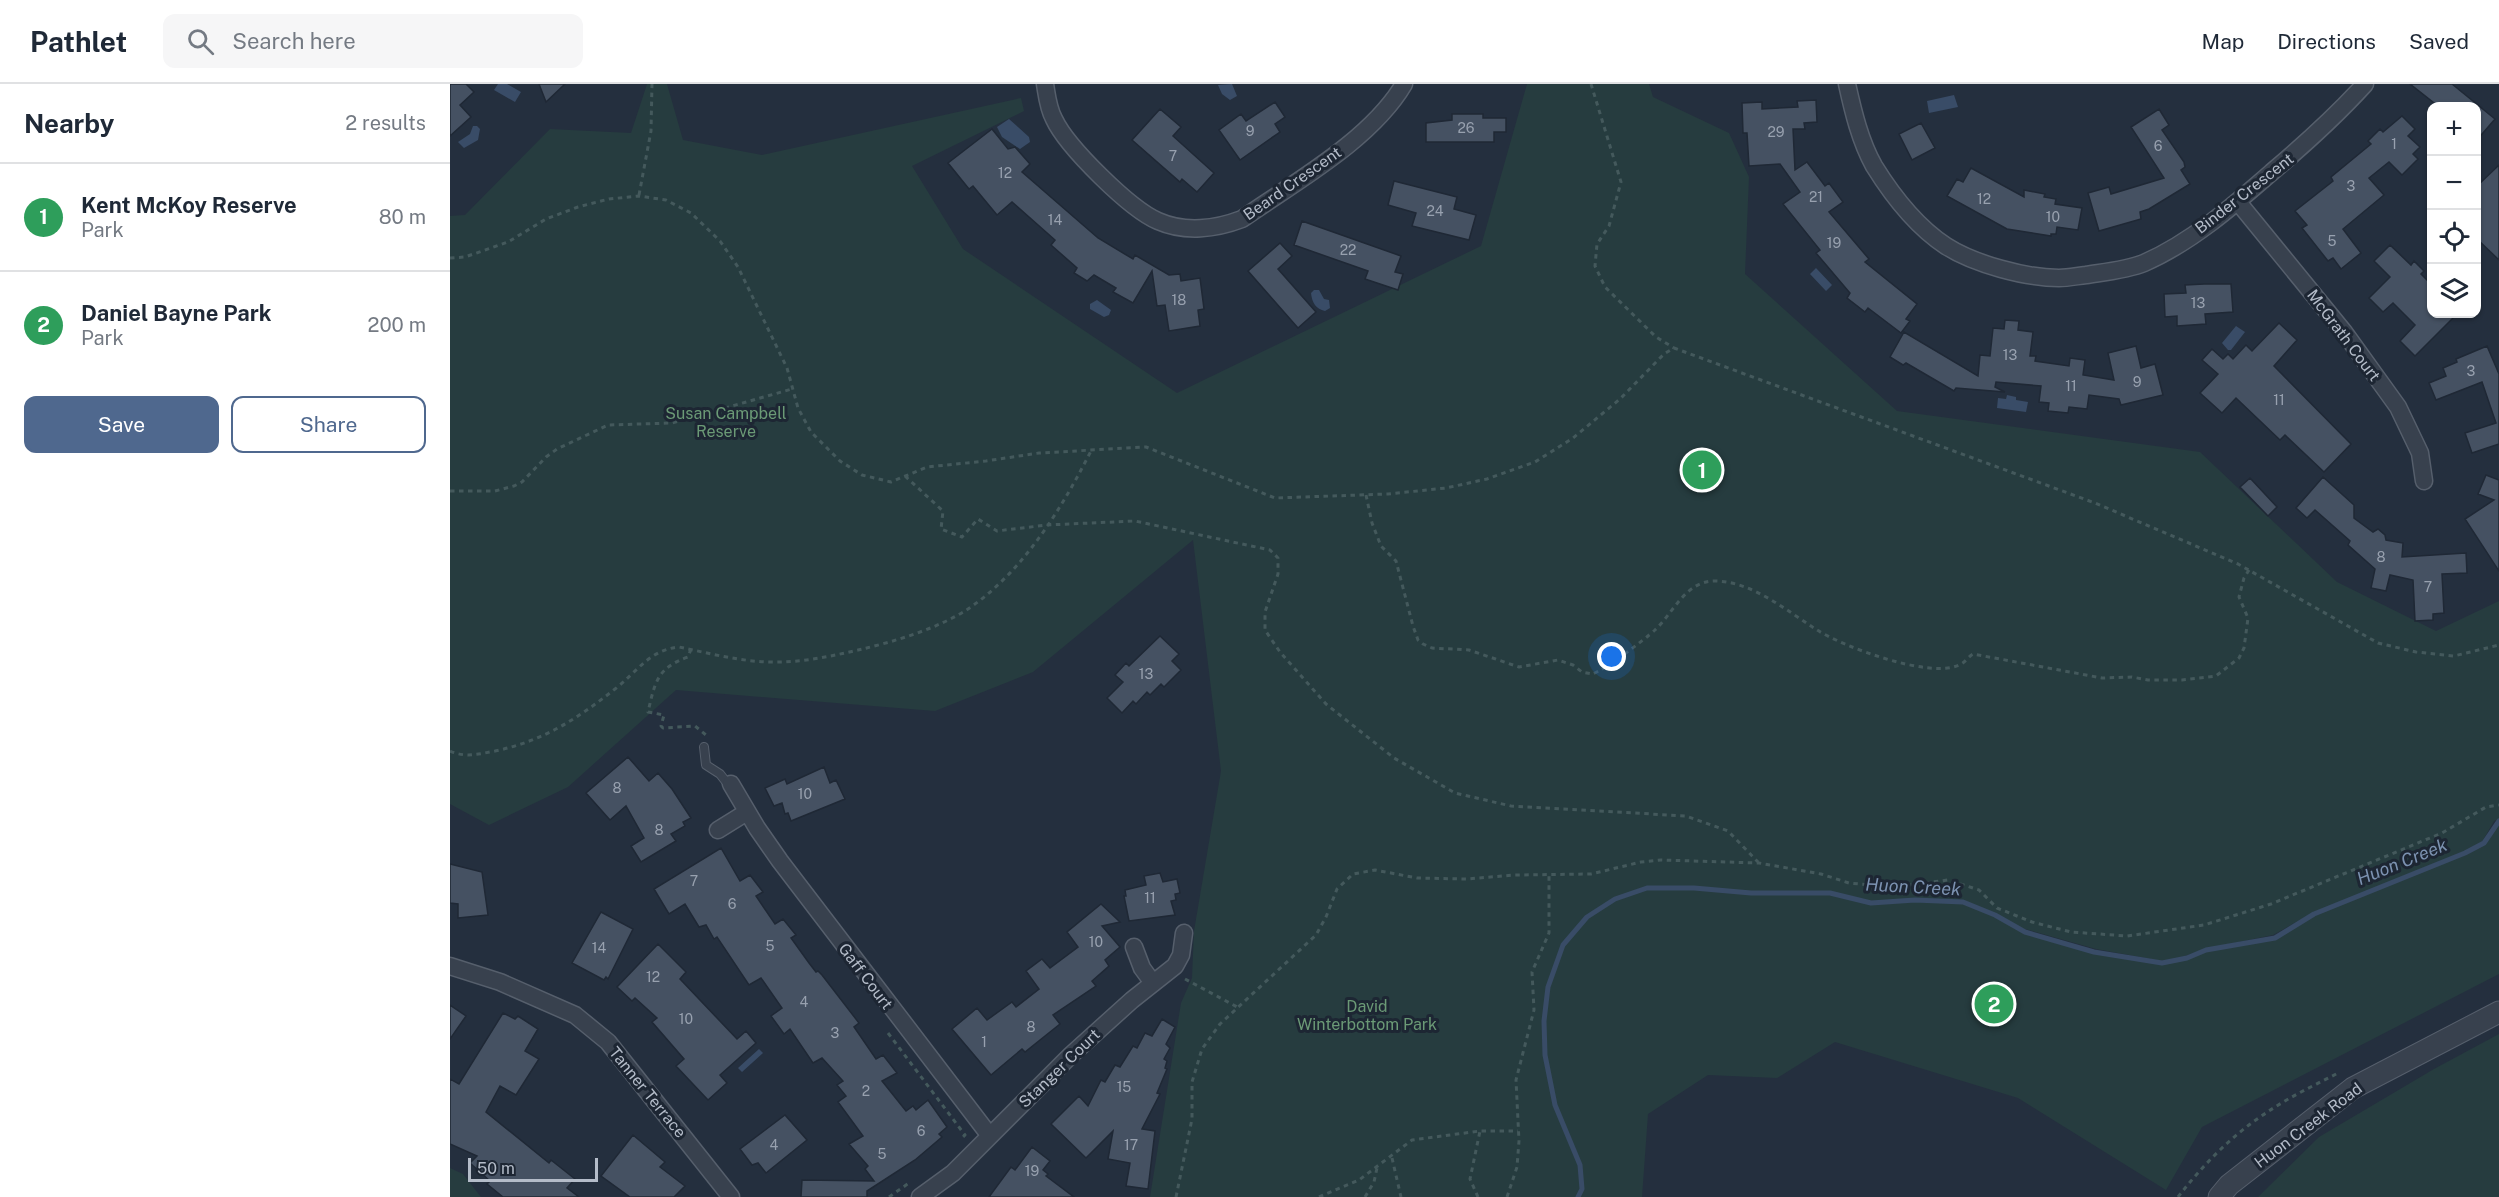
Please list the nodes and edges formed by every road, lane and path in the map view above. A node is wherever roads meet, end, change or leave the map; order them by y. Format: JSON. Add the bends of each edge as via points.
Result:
{"nodes":[{"id":1,"x":652,"y":84,"type":"edge"},
{"id":2,"x":1045,"y":84,"type":"edge"},
{"id":3,"x":1404,"y":84,"type":"edge"},
{"id":4,"x":1591,"y":84,"type":"edge"},
{"id":5,"x":1847,"y":84,"type":"edge"},
{"id":6,"x":2365,"y":84,"type":"edge"},
{"id":7,"x":639,"y":196,"type":"junction"},
{"id":8,"x":2238,"y":202,"type":"junction"},
{"id":9,"x":450,"y":258,"type":"edge"},
{"id":10,"x":1674,"y":348,"type":"junction"},
{"id":11,"x":792,"y":389,"type":"junction"},
{"id":12,"x":1092,"y":449,"type":"junction"},
{"id":13,"x":905,"y":476,"type":"junction"},
{"id":14,"x":2424,"y":481,"type":"dead end"},
{"id":15,"x":450,"y":491,"type":"edge"},
{"id":16,"x":1366,"y":495,"type":"junction"},
{"id":17,"x":1047,"y":525,"type":"junction"},
{"id":18,"x":2249,"y":570,"type":"junction"},
{"id":19,"x":2499,"y":645,"type":"edge"},
{"id":20,"x":691,"y":649,"type":"junction"},
{"id":21,"x":704,"y":747,"type":"joint"},
{"id":22,"x":450,"y":751,"type":"edge"},
{"id":23,"x":731,"y":784,"type":"joint"},
{"id":24,"x":2499,"y":805,"type":"edge"},
{"id":25,"x":747,"y":812,"type":"junction"},
{"id":26,"x":718,"y":830,"type":"dead end"},
{"id":27,"x":1759,"y":863,"type":"junction"},
{"id":28,"x":1549,"y":874,"type":"junction"},
{"id":29,"x":1184,"y":933,"type":"dead end"},
{"id":30,"x":1134,"y":947,"type":"dead end"},
{"id":31,"x":450,"y":966,"type":"edge"},
{"id":32,"x":1169,"y":971,"type":"junction"},
{"id":33,"x":1153,"y":983,"type":"junction"},
{"id":34,"x":1239,"y":1008,"type":"junction"},
{"id":35,"x":2499,"y":1012,"type":"edge"},
{"id":36,"x":886,"y":1031,"type":"dead end"},
{"id":37,"x":1479,"y":1131,"type":"junction"},
{"id":38,"x":1518,"y":1131,"type":"junction"},
{"id":39,"x":990,"y":1136,"type":"junction"},
{"id":40,"x":960,"y":1142,"type":"dead end"},
{"id":41,"x":1392,"y":1157,"type":"junction"},
{"id":42,"x":1377,"y":1168,"type":"junction"},
{"id":43,"x":918,"y":1177,"type":"dead end"},
{"id":44,"x":730,"y":1197,"type":"edge"},
{"id":45,"x":889,"y":1197,"type":"edge"},
{"id":46,"x":920,"y":1197,"type":"edge"},
{"id":47,"x":1176,"y":1197,"type":"edge"},
{"id":48,"x":1319,"y":1197,"type":"edge"},
{"id":49,"x":1365,"y":1197,"type":"edge"},
{"id":50,"x":1401,"y":1197,"type":"edge"},
{"id":51,"x":1478,"y":1197,"type":"edge"},
{"id":52,"x":1508,"y":1197,"type":"edge"},
{"id":53,"x":2219,"y":1197,"type":"edge"}],
"edges":[{"from":1,"to":7,"type":"path","via":[[651,131]]},
{"from":2,"to":3,"type":"street","name":"Beard Crescent","via":[[1055,122],[1100,175],[1150,217],[1179,227],[1200,228],[1222,227],[1242,219],[1346,146],[1382,113]]},
{"from":4,"to":10,"type":"path","via":[[1621,182],[1609,225],[1597,244],[1595,266],[1605,286],[1656,337]]},
{"from":5,"to":8,"type":"street","name":"Binder Crescent","via":[[1869,154],[1892,192],[1947,247],[1979,261],[2024,274],[2060,278],[2141,264],[2169,250]]},
{"from":6,"to":8,"type":"street","name":"Binder Crescent","via":[[2333,120]]},
{"from":7,"to":9,"type":"path","via":[[578,207],[546,219],[508,242],[465,257]]},
{"from":7,"to":11,"type":"path","via":[[666,200],[690,213],[720,241],[762,315],[787,368]]},
{"from":8,"to":14,"type":"street","name":"McGrath Court","via":[[2344,332],[2398,407],[2420,453]]},
{"from":10,"to":16,"type":"path","via":[[1589,425],[1535,462],[1446,488]]},
{"from":10,"to":18,"type":"path","via":[[2095,503]]},
{"from":11,"to":13,"type":"path","via":[[811,432],[840,461],[862,475],[881,480],[891,482]]},
{"from":11,"to":15,"type":"path","via":[[672,423],[608,425],[557,449],[514,486],[495,491]]},
{"from":12,"to":13,"type":"path","via":[[927,467]]},
{"from":12,"to":16,"type":"path","via":[[1146,447],[1275,498]]},
{"from":12,"to":17,"type":"path"},
{"from":13,"to":17,"type":"path","via":[[943,511],[941,529],[962,537],[978,519],[997,531]]},
{"from":16,"to":18,"type":"path","via":[[1381,546],[1396,561],[1413,627],[1423,644],[1469,650],[1520,667],[1558,660],[1592,674],[1655,630],[1693,587],[1713,580],[1744,586],[1819,632],[1865,652],[1922,668],[1959,666],[1973,654],[2102,678],[2199,680],[2216,676],[2239,658],[2244,648],[2248,618],[2239,597]]},
{"from":17,"to":20,"type":"path","via":[[1007,576],[967,609],[892,642],[813,660],[767,662]]},
{"from":17,"to":27,"type":"path","via":[[1135,521],[1270,550],[1278,558],[1278,574],[1264,612],[1264,630],[1326,704],[1394,758],[1455,793],[1511,806],[1686,816],[1728,831]]},
{"from":18,"to":19,"type":"path","via":[[2378,644],[2454,656]]},
{"from":20,"to":21,"type":"path","via":[[688,657],[671,663],[662,672],[648,712],[664,715],[663,728],[700,728],[707,736]]},
{"from":20,"to":22,"type":"path","via":[[664,648],[565,725],[523,745],[469,756]]},
{"from":21,"to":23,"type":"lane","name":"Gaff Court","via":[[707,766]]},
{"from":23,"to":25,"type":"street","name":"Gaff Court"},
{"from":24,"to":27,"type":"path","via":[[2486,807],[2442,833],[2271,904],[2205,926],[2127,936],[2071,932],[2032,922],[1997,908],[1979,890],[1948,880],[1893,887],[1849,883]]},
{"from":25,"to":26,"type":"street"},
{"from":25,"to":39,"type":"street","name":"Gaff Court","via":[[826,924]]},
{"from":27,"to":28,"type":"path","via":[[1661,860],[1591,874]]},
{"from":28,"to":34,"type":"path","via":[[1466,879],[1417,878],[1375,870],[1353,874],[1336,889],[1316,935]]},
{"from":28,"to":38,"type":"path","via":[[1549,933],[1532,972],[1534,1010],[1516,1080]]},
{"from":29,"to":32,"type":"street","name":"Stanger Court","via":[[1181,955]]},
{"from":30,"to":33,"type":"street"},
{"from":31,"to":44,"type":"street","name":"Tanner Terrace","via":[[500,982],[575,1015],[600,1035],[631,1068]]},
{"from":32,"to":33,"type":"street","name":"Stanger Court"},
{"from":32,"to":34,"type":"path"},
{"from":33,"to":39,"type":"street","name":"Stanger Court","via":[[1071,1055]]},
{"from":34,"to":47,"type":"path","via":[[1213,1032],[1197,1059],[1192,1082],[1192,1119]]},
{"from":35,"to":53,"type":"street","name":"Huon Creek Road","via":[[2353,1088]]},
{"from":36,"to":40,"type":"path","via":[[964,1135]]},
{"from":37,"to":38,"type":"path"},
{"from":37,"to":41,"type":"path","via":[[1412,1140]]},
{"from":37,"to":51,"type":"path","via":[[1470,1179]]},
{"from":38,"to":52,"type":"path","via":[[1517,1167]]},
{"from":39,"to":46,"type":"street","name":"Stanger Court","via":[[953,1173]]},
{"from":41,"to":42,"type":"path"},
{"from":41,"to":50,"type":"path"},
{"from":42,"to":48,"type":"path"},
{"from":42,"to":49,"type":"path"},
{"from":43,"to":45,"type":"path"}]}
